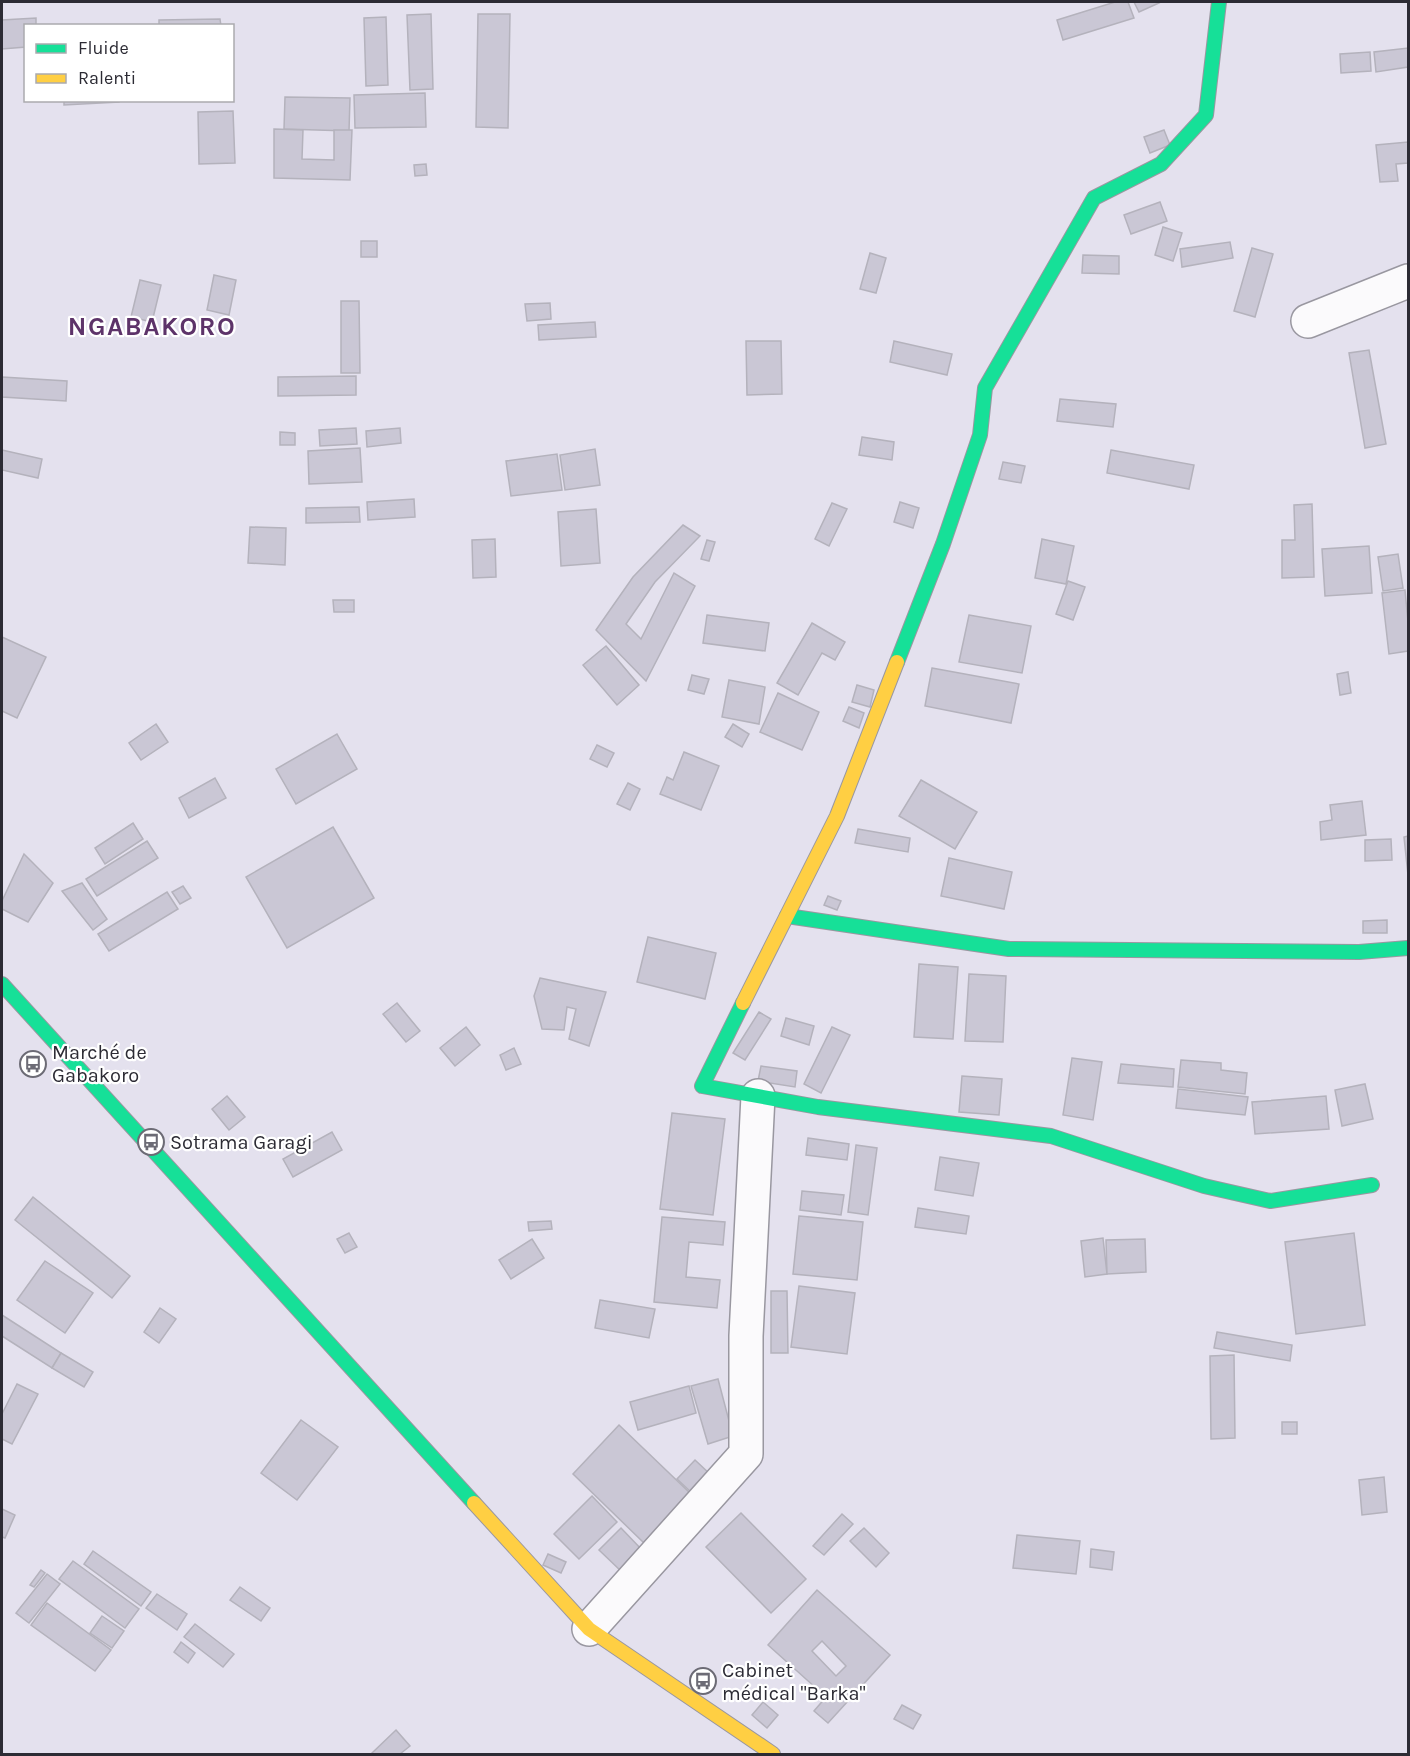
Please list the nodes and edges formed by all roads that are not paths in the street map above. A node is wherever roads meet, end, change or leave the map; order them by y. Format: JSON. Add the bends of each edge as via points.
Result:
{"nodes":[{"id":1,"x":1219,"y":2,"type":"edge"},
{"id":2,"x":1408,"y":281,"type":"edge"},
{"id":3,"x":1308,"y":321,"type":"dead end"},
{"id":4,"x":787,"y":916,"type":"junction"},
{"id":5,"x":1408,"y":948,"type":"edge"},
{"id":6,"x":2,"y":984,"type":"edge"},
{"id":7,"x":759,"y":1096,"type":"junction"},
{"id":8,"x":1372,"y":1185,"type":"dead end"},
{"id":9,"x":589,"y":1629,"type":"junction"},
{"id":10,"x":773,"y":1755,"type":"edge"}],
"edges":[{"from":1,"to":4,"type":"street","via":[[1206,114],[1161,164],[1094,198],[985,388],[980,435],[943,544],[837,816]]},
{"from":2,"to":3,"type":"street"},
{"from":4,"to":5,"type":"street","via":[[1009,949],[1359,952]]},
{"from":4,"to":7,"type":"street","via":[[702,1086]]},
{"from":6,"to":9,"type":"street"},
{"from":7,"to":8,"type":"street","via":[[1051,1136],[1204,1186],[1270,1202]]},
{"from":7,"to":9,"type":"street","via":[[746,1336],[747,1454]]},
{"from":9,"to":10,"type":"street"}]}
